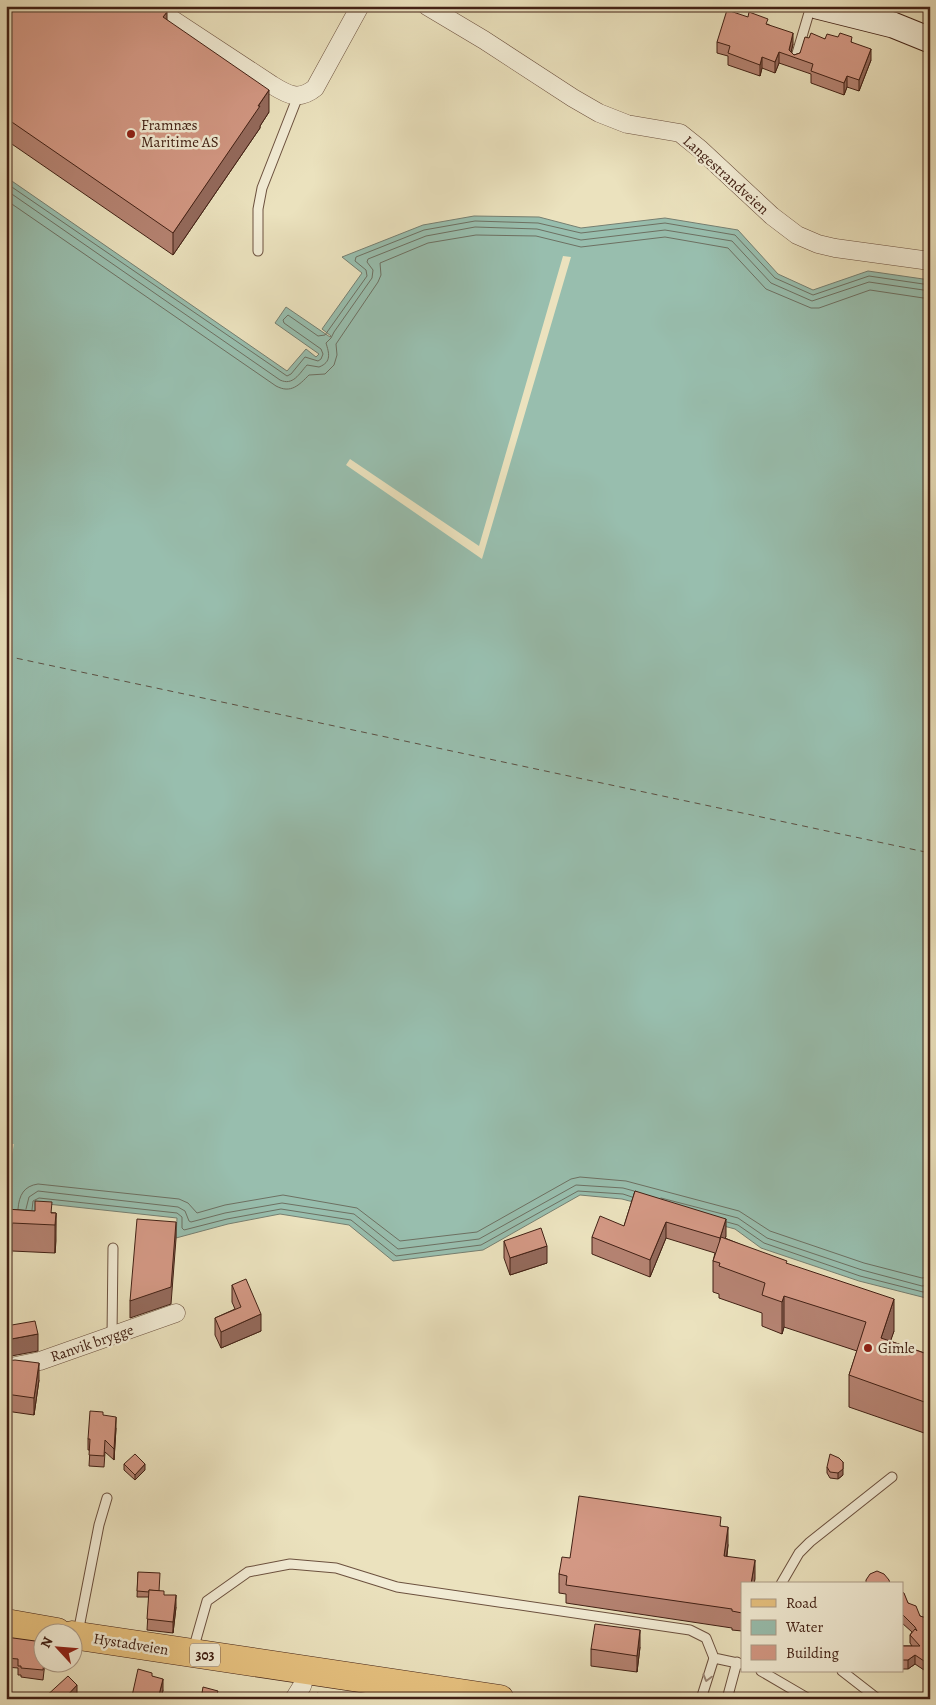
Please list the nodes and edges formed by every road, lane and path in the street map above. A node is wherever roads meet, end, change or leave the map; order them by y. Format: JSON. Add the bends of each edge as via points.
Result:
{"nodes":[{"id":1,"x":152,"y":6,"type":"edge"},
{"id":2,"x":360,"y":6,"type":"edge"},
{"id":3,"x":427,"y":6,"type":"edge"},
{"id":4,"x":811,"y":6,"type":"edge"},
{"id":5,"x":817,"y":6,"type":"edge"},
{"id":6,"x":930,"y":40,"type":"edge"},
{"id":7,"x":795,"y":60,"type":"edge"},
{"id":8,"x":298,"y":96,"type":"junction"},
{"id":9,"x":258,"y":251,"type":"dead end"},
{"id":10,"x":930,"y":261,"type":"edge"},
{"id":11,"x":113,"y":1248,"type":"dead end"},
{"id":12,"x":176,"y":1314,"type":"dead end"},
{"id":13,"x":112,"y":1337,"type":"junction"},
{"id":14,"x":6,"y":1368,"type":"edge"},
{"id":15,"x":892,"y":1477,"type":"dead end"},
{"id":16,"x":107,"y":1498,"type":"dead end"},
{"id":17,"x":782,"y":1582,"type":"edge"},
{"id":18,"x":72,"y":1622,"type":"edge"},
{"id":19,"x":6,"y":1623,"type":"edge"},
{"id":20,"x":32,"y":1628,"type":"edge"},
{"id":21,"x":82,"y":1636,"type":"edge"},
{"id":22,"x":192,"y":1653,"type":"junction"},
{"id":23,"x":714,"y":1658,"type":"junction"},
{"id":24,"x":740,"y":1663,"type":"edge"},
{"id":25,"x":308,"y":1670,"type":"junction"},
{"id":26,"x":763,"y":1672,"type":"edge"},
{"id":27,"x":843,"y":1672,"type":"edge"},
{"id":28,"x":455,"y":1696,"type":"edge"},
{"id":29,"x":294,"y":1699,"type":"edge"},
{"id":30,"x":500,"y":1699,"type":"edge"},
{"id":31,"x":701,"y":1699,"type":"edge"},
{"id":32,"x":727,"y":1699,"type":"edge"},
{"id":33,"x":809,"y":1699,"type":"edge"},
{"id":34,"x":878,"y":1699,"type":"edge"}],
"edges":[{"from":1,"to":8,"type":"street","via":[[287,95]]},
{"from":2,"to":8,"type":"street","via":[[314,88],[306,95]]},
{"from":3,"to":10,"type":"street","name":"Langestrandveien","via":[[599,113],[627,124],[680,133],[797,235],[835,248]]},
{"from":4,"to":7,"type":"lane"},
{"from":5,"to":6,"type":"main road","via":[[892,25]]},
{"from":8,"to":9,"type":"lane","via":[[262,188],[258,209]]},
{"from":11,"to":13,"type":"lane"},
{"from":12,"to":13,"type":"street","name":"Ranvik brygge"},
{"from":13,"to":14,"type":"street","name":"Ranvik brygge","via":[[40,1361]]},
{"from":15,"to":17,"type":"lane","via":[[810,1542],[799,1553]]},
{"from":16,"to":18,"type":"lane"},
{"from":19,"to":20,"type":"main road","name":"Hystadveien","number":"303"},
{"from":21,"to":22,"type":"main road","name":"Hystadveien","number":"303"},
{"from":22,"to":23,"type":"lane","via":[[207,1601],[248,1572],[290,1564],[336,1568],[397,1587],[690,1630],[706,1638]]},
{"from":22,"to":25,"type":"main road","name":"Hystadveien","number":"303"},
{"from":23,"to":24,"type":"lane"},
{"from":23,"to":31,"type":"lane","one_way":true},
{"from":24,"to":32,"type":"lane"},
{"from":25,"to":28,"type":"main road","name":"Hystadveien","number":"303"},
{"from":25,"to":29,"type":"street"},
{"from":26,"to":33,"type":"lane"},
{"from":27,"to":34,"type":"lane"},
{"from":28,"to":30,"type":"main road","name":"Hystadveien","number":"303"}]}
